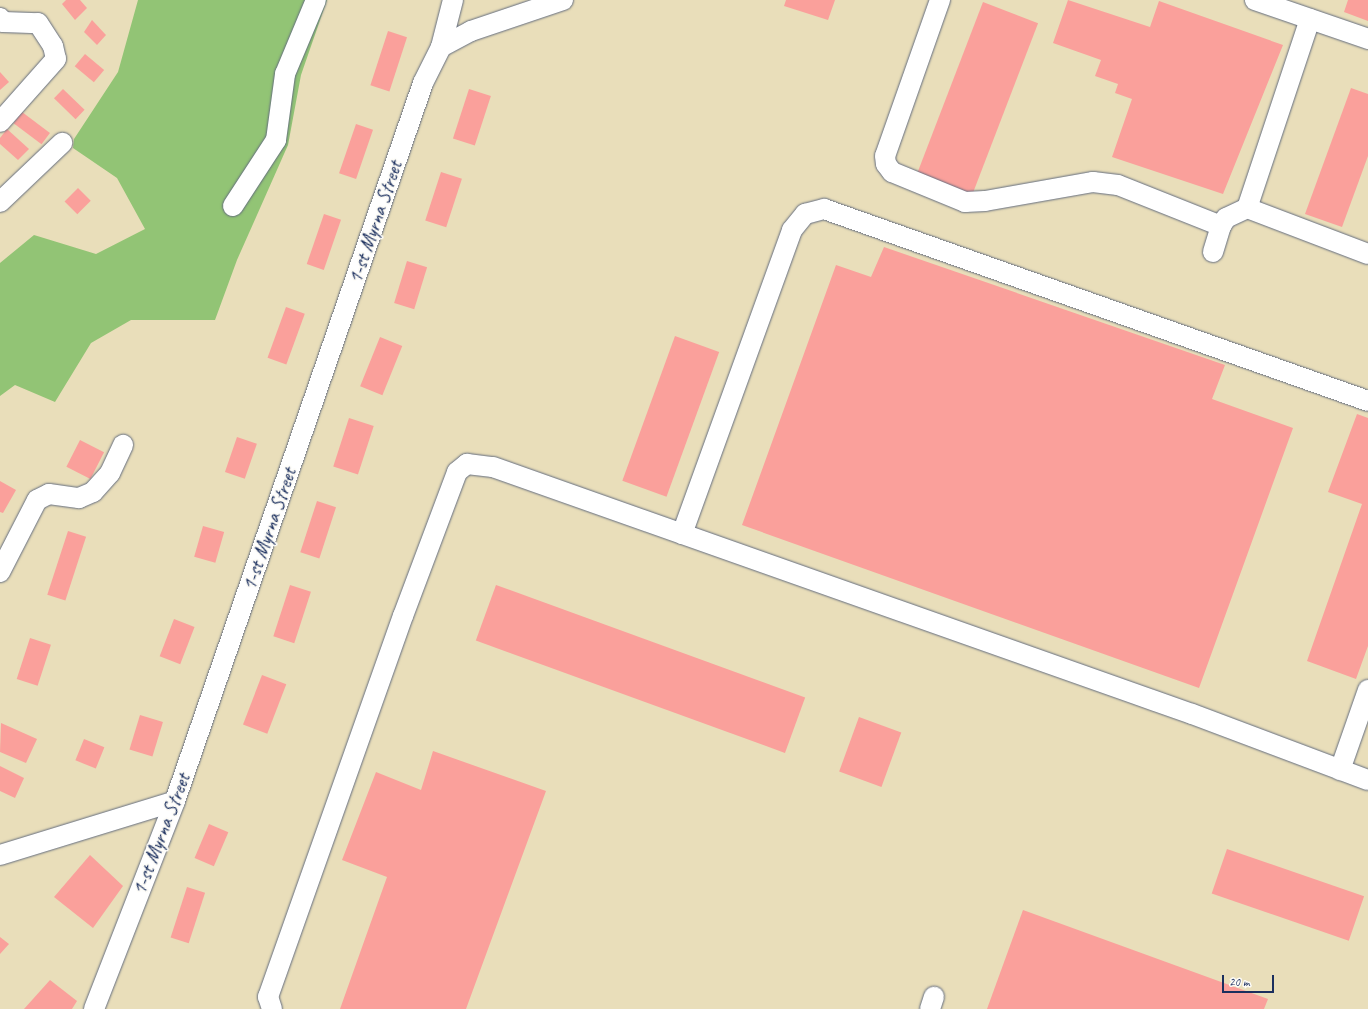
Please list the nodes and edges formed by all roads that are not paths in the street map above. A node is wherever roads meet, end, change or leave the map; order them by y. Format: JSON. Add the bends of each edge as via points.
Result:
{"nodes":[{"id":1,"x":316,"y":0,"type":"edge"},
{"id":2,"x":453,"y":0,"type":"edge"},
{"id":3,"x":562,"y":0,"type":"edge"},
{"id":4,"x":940,"y":0,"type":"edge"},
{"id":5,"x":1255,"y":0,"type":"edge"},
{"id":6,"x":1310,"y":19,"type":"junction"},
{"id":7,"x":1,"y":22,"type":"edge"},
{"id":8,"x":1368,"y":39,"type":"edge"},
{"id":9,"x":441,"y":47,"type":"junction"},
{"id":10,"x":0,"y":122,"type":"edge"},
{"id":11,"x":62,"y":143,"type":"dead end"},
{"id":12,"x":0,"y":202,"type":"edge"},
{"id":13,"x":233,"y":206,"type":"dead end"},
{"id":14,"x":1247,"y":208,"type":"junction"},
{"id":15,"x":1221,"y":226,"type":"junction"},
{"id":16,"x":1214,"y":252,"type":"dead end"},
{"id":17,"x":1368,"y":254,"type":"edge"},
{"id":18,"x":1368,"y":401,"type":"edge"},
{"id":19,"x":123,"y":445,"type":"dead end"},
{"id":20,"x":682,"y":534,"type":"junction"},
{"id":21,"x":0,"y":572,"type":"edge"},
{"id":22,"x":1368,"y":690,"type":"edge"},
{"id":23,"x":1340,"y":770,"type":"junction"},
{"id":24,"x":1368,"y":780,"type":"edge"},
{"id":25,"x":175,"y":800,"type":"junction"},
{"id":26,"x":0,"y":855,"type":"edge"},
{"id":27,"x":94,"y":1009,"type":"edge"},
{"id":28,"x":272,"y":1009,"type":"edge"}],
"edges":[{"from":1,"to":13,"type":"street","via":[[285,74],[276,140]]},
{"from":2,"to":9,"type":"street","name":"1-st Myrna Street"},
{"from":3,"to":9,"type":"street","via":[[471,31]]},
{"from":4,"to":15,"type":"street","via":[[885,156],[886,164],[892,172],[966,202],[986,201],[1093,182],[1118,185]]},
{"from":5,"to":6,"type":"street"},
{"from":6,"to":8,"type":"street"},
{"from":6,"to":14,"type":"street"},
{"from":7,"to":10,"type":"street","via":[[38,23],[53,46],[56,59]]},
{"from":9,"to":25,"type":"street","name":"1-st Myrna Street","via":[[423,83]]},
{"from":11,"to":12,"type":"street"},
{"from":14,"to":15,"type":"street","via":[[1226,218]]},
{"from":14,"to":17,"type":"street"},
{"from":15,"to":16,"type":"street"},
{"from":18,"to":20,"type":"street","via":[[824,209],[805,214],[792,230]]},
{"from":19,"to":21,"type":"street","via":[[110,473],[93,492],[79,498],[49,494],[37,500]]},
{"from":20,"to":23,"type":"street","via":[[1184,711]]},
{"from":20,"to":28,"type":"street","via":[[493,467],[467,464],[457,472],[268,997]]},
{"from":22,"to":23,"type":"street"},
{"from":23,"to":24,"type":"street"},
{"from":25,"to":26,"type":"street"},
{"from":25,"to":27,"type":"street","name":"1-st Myrna Street"}]}
